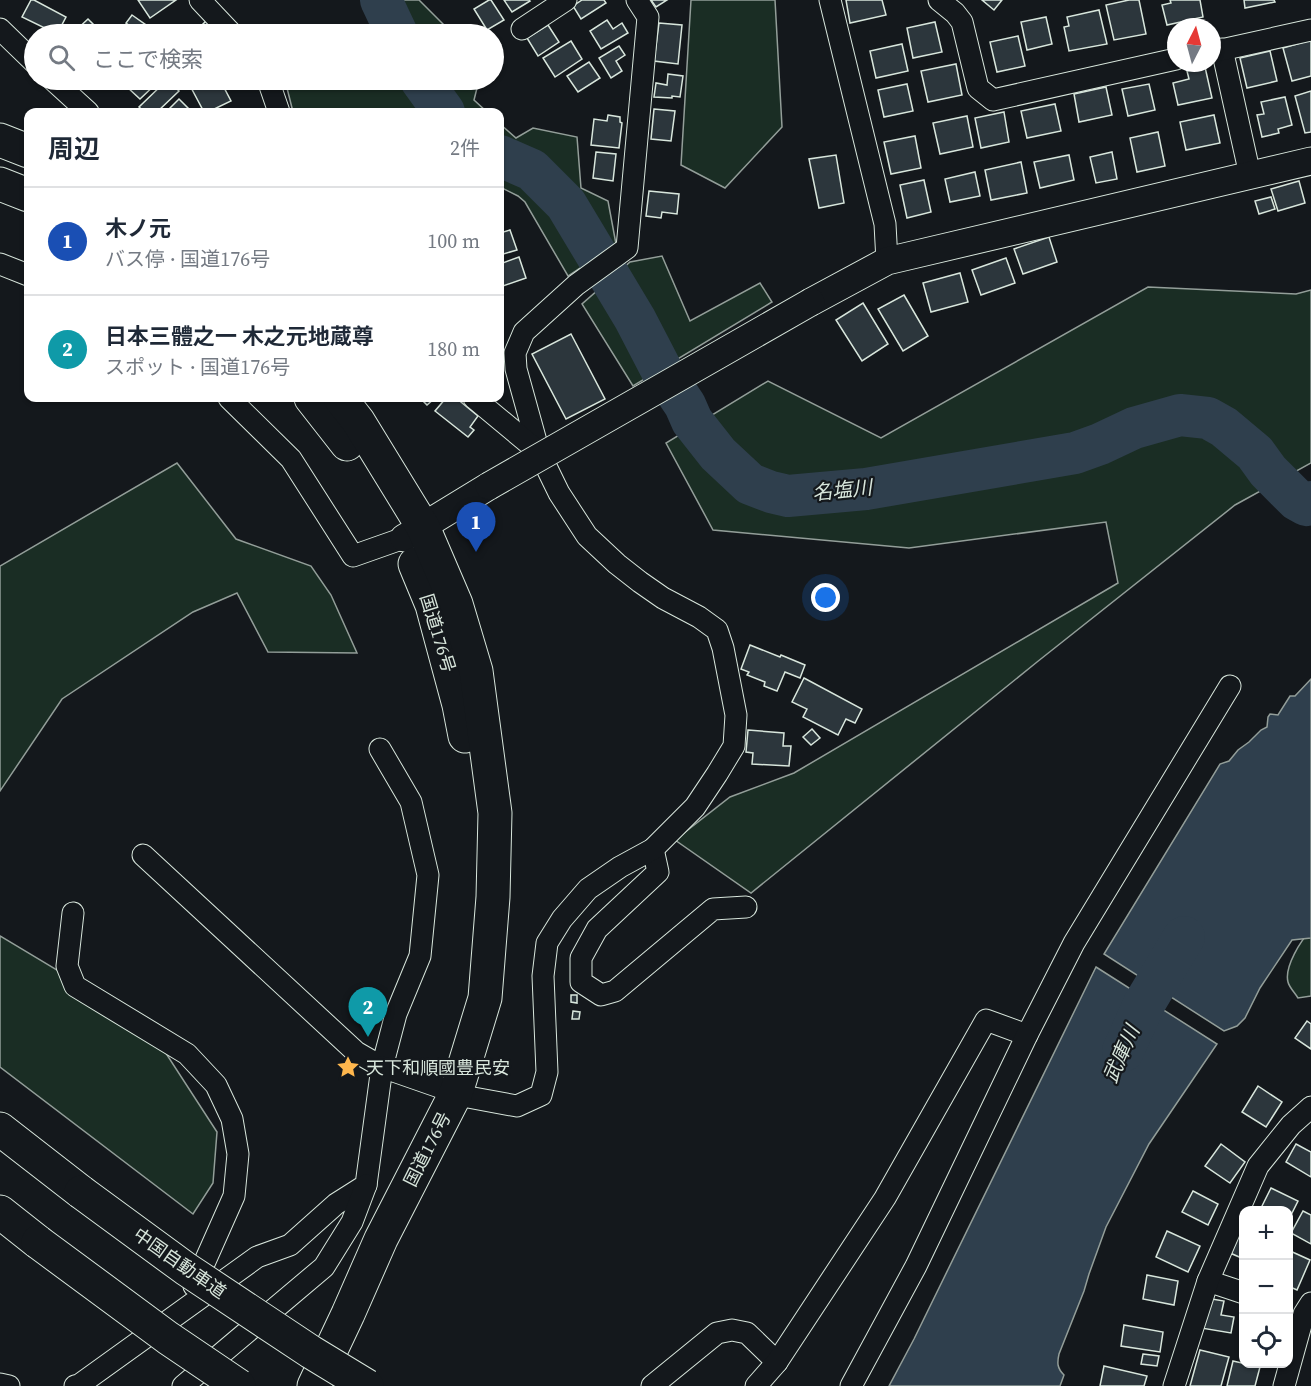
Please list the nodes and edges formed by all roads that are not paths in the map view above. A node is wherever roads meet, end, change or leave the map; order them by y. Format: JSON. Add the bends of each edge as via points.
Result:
{"nodes":[{"id":1,"x":200,"y":0,"type":"edge"},
{"id":2,"x":566,"y":0,"type":"edge"},
{"id":3,"x":637,"y":0,"type":"edge"},
{"id":4,"x":830,"y":0,"type":"edge"},
{"id":5,"x":939,"y":0,"type":"edge"},
{"id":6,"x":223,"y":24,"type":"edge"},
{"id":7,"x":0,"y":29,"type":"edge"},
{"id":8,"x":522,"y":29,"type":"dead end"},
{"id":9,"x":1311,"y":30,"type":"edge"},
{"id":10,"x":1221,"y":49,"type":"edge"},
{"id":11,"x":24,"y":52,"type":"edge"},
{"id":12,"x":1167,"y":61,"type":"edge"},
{"id":13,"x":1221,"y":65,"type":"edge"},
{"id":14,"x":64,"y":90,"type":"edge"},
{"id":15,"x":271,"y":90,"type":"edge"},
{"id":16,"x":84,"y":108,"type":"edge"},
{"id":17,"x":278,"y":108,"type":"edge"},
{"id":18,"x":0,"y":140,"type":"edge"},
{"id":19,"x":24,"y":149,"type":"edge"},
{"id":20,"x":1311,"y":161,"type":"edge"},
{"id":21,"x":1250,"y":175,"type":"junction"},
{"id":22,"x":0,"y":184,"type":"edge"},
{"id":23,"x":24,"y":193,"type":"edge"},
{"id":24,"x":887,"y":261,"type":"junction"},
{"id":25,"x":0,"y":264,"type":"edge"},
{"id":26,"x":24,"y":273,"type":"edge"},
{"id":27,"x":232,"y":402,"type":"edge"},
{"id":28,"x":314,"y":402,"type":"edge"},
{"id":29,"x":343,"y":402,"type":"edge"},
{"id":30,"x":479,"y":402,"type":"edge"},
{"id":31,"x":539,"y":452,"type":"junction"},
{"id":32,"x":414,"y":532,"type":"junction"},
{"id":33,"x":1230,"y":686,"type":"dead end"},
{"id":34,"x":380,"y":749,"type":"dead end"},
{"id":35,"x":653,"y":849,"type":"junction"},
{"id":36,"x":143,"y":855,"type":"dead end"},
{"id":37,"x":746,"y":907,"type":"dead end"},
{"id":38,"x":73,"y":913,"type":"dead end"},
{"id":39,"x":1027,"y":1035,"type":"junction"},
{"id":40,"x":382,"y":1067,"type":"junction"},
{"id":41,"x":456,"y":1093,"type":"junction"},
{"id":42,"x":1311,"y":1107,"type":"edge"},
{"id":43,"x":0,"y":1129,"type":"edge"},
{"id":44,"x":366,"y":1185,"type":"junction"},
{"id":45,"x":0,"y":1212,"type":"edge"},
{"id":46,"x":1208,"y":1281,"type":"junction"},
{"id":47,"x":1239,"y":1291,"type":"edge"},
{"id":48,"x":1301,"y":1308,"type":"edge"},
{"id":49,"x":183,"y":1311,"type":"junction"},
{"id":50,"x":777,"y":1362,"type":"junction"},
{"id":51,"x":0,"y":1384,"type":"edge"},
{"id":52,"x":9,"y":1386,"type":"edge"},
{"id":53,"x":75,"y":1386,"type":"edge"},
{"id":54,"x":183,"y":1386,"type":"edge"},
{"id":55,"x":238,"y":1386,"type":"edge"},
{"id":56,"x":314,"y":1386,"type":"edge"},
{"id":57,"x":367,"y":1386,"type":"edge"},
{"id":58,"x":652,"y":1386,"type":"edge"},
{"id":59,"x":756,"y":1386,"type":"edge"},
{"id":60,"x":851,"y":1386,"type":"edge"},
{"id":61,"x":1174,"y":1386,"type":"edge"},
{"id":62,"x":1284,"y":1386,"type":"edge"}],
"edges":[{"from":1,"to":6,"type":"street"},
{"from":2,"to":8,"type":"street"},
{"from":3,"to":31,"type":"street","via":[[648,17],[627,248],[576,285],[524,332],[515,353]]},
{"from":4,"to":24,"type":"street","via":[[885,224]]},
{"from":5,"to":12,"type":"street","via":[[962,22],[978,88],[993,100]]},
{"from":7,"to":11,"type":"street"},
{"from":9,"to":10,"type":"street"},
{"from":13,"to":21,"type":"street"},
{"from":14,"to":16,"type":"street"},
{"from":15,"to":17,"type":"street"},
{"from":18,"to":19,"type":"highway"},
{"from":20,"to":21,"type":"street"},
{"from":21,"to":24,"type":"street"},
{"from":22,"to":23,"type":"highway"},
{"from":24,"to":32,"type":"street","bridge":true},
{"from":25,"to":26,"type":"street"},
{"from":27,"to":32,"type":"street","via":[[291,459],[353,556]]},
{"from":28,"to":32,"type":"highway","name":"国道176号"},
{"from":29,"to":32,"type":"highway","name":"国道176号","via":[[358,421]]},
{"from":30,"to":31,"type":"street"},
{"from":31,"to":35,"type":"street","via":[[587,536],[640,582],[717,630],[723,648],[736,715],[734,746],[695,807]]},
{"from":32,"to":41,"type":"highway","name":"国道176号","via":[[459,705],[493,897],[484,998]]},
{"from":33,"to":39,"type":"street","via":[[1074,943]]},
{"from":34,"to":40,"type":"street","via":[[411,802],[428,875],[420,956],[396,1014]]},
{"from":35,"to":37,"type":"street","via":[[658,872],[597,929],[581,958],[580,982],[601,995],[615,991],[713,909]]},
{"from":35,"to":41,"type":"street","via":[[588,889],[561,919],[547,943],[543,976],[547,1072],[541,1095],[517,1106]]},
{"from":36,"to":40,"type":"street","via":[[356,1052]]},
{"from":38,"to":49,"type":"street","via":[[67,966],[75,986],[187,1054],[216,1085],[232,1119],[238,1154],[234,1196]]},
{"from":39,"to":50,"type":"street","via":[[986,1020],[885,1198]]},
{"from":39,"to":60,"type":"street","via":[[916,1266]]},
{"from":40,"to":41,"type":"street"},
{"from":40,"to":44,"type":"street"},
{"from":41,"to":56,"type":"highway","name":"国道176号","via":[[381,1239]]},
{"from":42,"to":46,"type":"street","via":[[1258,1166]]},
{"from":43,"to":57,"type":"highway","name":"中国自動車道","bridge":true,"via":[[186,1269]]},
{"from":44,"to":49,"type":"street","via":[[336,1204],[290,1245],[257,1257]]},
{"from":44,"to":54,"type":"street","via":[[352,1222],[324,1267]]},
{"from":45,"to":55,"type":"highway","bridge":true},
{"from":46,"to":47,"type":"street"},
{"from":46,"to":61,"type":"street"},
{"from":48,"to":62,"type":"street"},
{"from":49,"to":53,"type":"street"},
{"from":50,"to":58,"type":"street","via":[[747,1333],[732,1330],[717,1333]]},
{"from":50,"to":59,"type":"street"},
{"from":51,"to":52,"type":"street"}]}
